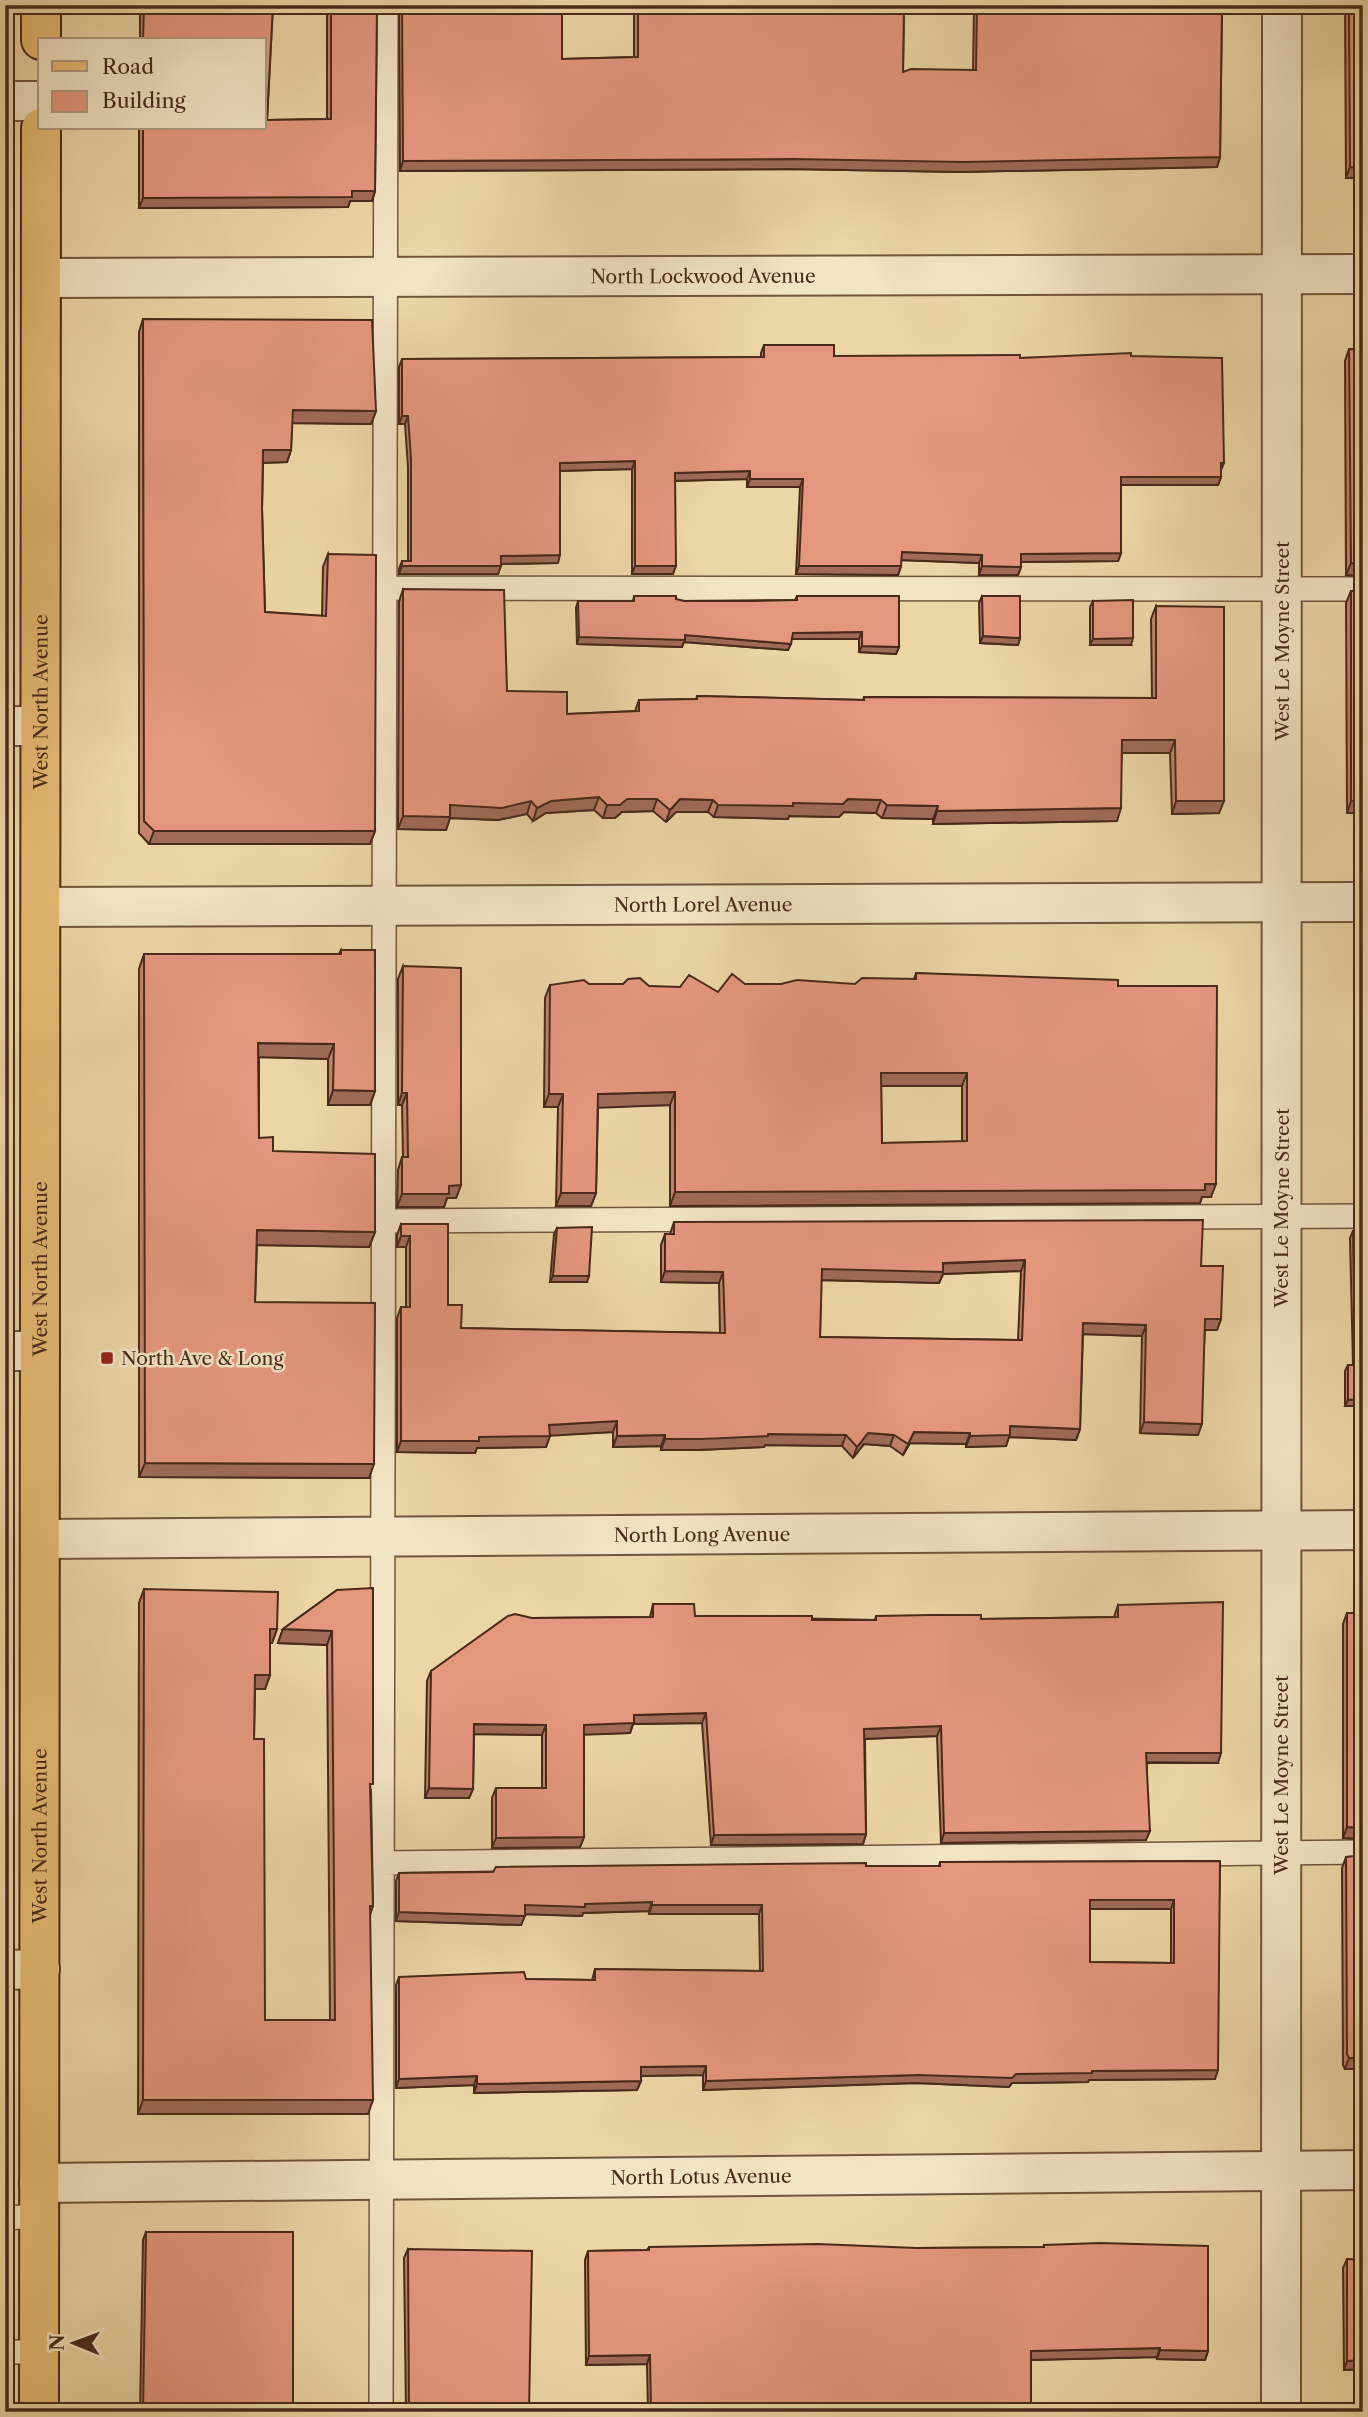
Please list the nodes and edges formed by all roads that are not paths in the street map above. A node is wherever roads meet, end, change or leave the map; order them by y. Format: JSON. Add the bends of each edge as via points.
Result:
{"nodes":[{"id":1,"x":41,"y":5,"type":"edge"},
{"id":2,"x":386,"y":5,"type":"edge"},
{"id":3,"x":1282,"y":5,"type":"edge"},
{"id":4,"x":41,"y":38,"type":"edge"},
{"id":5,"x":5,"y":101,"type":"edge"},
{"id":6,"x":38,"y":101,"type":"edge"},
{"id":7,"x":41,"y":130,"type":"edge"},
{"id":8,"x":1282,"y":274,"type":"junction"},
{"id":9,"x":1363,"y":274,"type":"edge"},
{"id":10,"x":386,"y":277,"type":"junction"},
{"id":11,"x":41,"y":278,"type":"junction"},
{"id":12,"x":384,"y":588,"type":"junction"},
{"id":13,"x":1363,"y":589,"type":"edge"},
{"id":14,"x":1282,"y":590,"type":"junction"},
{"id":15,"x":23,"y":726,"type":"edge"},
{"id":16,"x":1282,"y":902,"type":"junction"},
{"id":17,"x":1363,"y":902,"type":"edge"},
{"id":18,"x":384,"y":905,"type":"junction"},
{"id":19,"x":41,"y":907,"type":"junction"},
{"id":20,"x":1281,"y":1216,"type":"junction"},
{"id":21,"x":1363,"y":1216,"type":"edge"},
{"id":22,"x":383,"y":1221,"type":"junction"},
{"id":23,"x":23,"y":1351,"type":"edge"},
{"id":24,"x":1363,"y":1530,"type":"edge"},
{"id":25,"x":1281,"y":1531,"type":"junction"},
{"id":26,"x":382,"y":1537,"type":"junction"},
{"id":27,"x":40,"y":1539,"type":"junction"},
{"id":28,"x":1281,"y":1852,"type":"junction"},
{"id":29,"x":1363,"y":1852,"type":"edge"},
{"id":30,"x":382,"y":1863,"type":"junction"},
{"id":31,"x":22,"y":1970,"type":"edge"},
{"id":32,"x":1363,"y":2170,"type":"edge"},
{"id":33,"x":1281,"y":2171,"type":"junction"},
{"id":34,"x":381,"y":2179,"type":"junction"},
{"id":35,"x":28,"y":2206,"type":"edge"},
{"id":36,"x":22,"y":2352,"type":"edge"},
{"id":37,"x":39,"y":2412,"type":"edge"},
{"id":38,"x":381,"y":2412,"type":"edge"},
{"id":39,"x":1281,"y":2412,"type":"edge"}],
"edges":[{"from":1,"to":4,"type":"main road"},
{"from":2,"to":10,"type":"lane"},
{"from":3,"to":8,"type":"street","name":"West Le Moyne Street"},
{"from":5,"to":6,"type":"street"},
{"from":7,"to":11,"type":"main road","name":"West North Avenue"},
{"from":8,"to":9,"type":"street","name":"North Lockwood Avenue"},
{"from":8,"to":10,"type":"street","name":"North Lockwood Avenue"},
{"from":8,"to":14,"type":"street","name":"West Le Moyne Street"},
{"from":10,"to":11,"type":"street","name":"North Lockwood Avenue"},
{"from":10,"to":12,"type":"lane"},
{"from":11,"to":15,"type":"main road","name":"West North Avenue"},
{"from":12,"to":14,"type":"lane"},
{"from":12,"to":18,"type":"lane"},
{"from":13,"to":14,"type":"lane"},
{"from":14,"to":16,"type":"street","name":"West Le Moyne Street"},
{"from":15,"to":19,"type":"main road","name":"West North Avenue"},
{"from":16,"to":17,"type":"street","name":"North Lorel Avenue"},
{"from":16,"to":18,"type":"street","name":"North Lorel Avenue"},
{"from":16,"to":20,"type":"street","name":"West Le Moyne Street"},
{"from":18,"to":19,"type":"street","name":"North Lorel Avenue"},
{"from":18,"to":22,"type":"lane"},
{"from":19,"to":23,"type":"main road","name":"West North Avenue"},
{"from":20,"to":21,"type":"lane"},
{"from":20,"to":22,"type":"lane"},
{"from":20,"to":25,"type":"street","name":"West Le Moyne Street"},
{"from":22,"to":26,"type":"lane"},
{"from":23,"to":27,"type":"main road","name":"West North Avenue"},
{"from":24,"to":25,"type":"street","name":"North Long Avenue"},
{"from":25,"to":26,"type":"street","name":"North Long Avenue"},
{"from":25,"to":28,"type":"street","name":"West Le Moyne Street"},
{"from":26,"to":27,"type":"street","name":"North Long Avenue"},
{"from":26,"to":30,"type":"lane"},
{"from":27,"to":31,"type":"main road","name":"West North Avenue"},
{"from":28,"to":29,"type":"lane"},
{"from":28,"to":30,"type":"lane"},
{"from":28,"to":33,"type":"street","name":"West Le Moyne Street"},
{"from":30,"to":34,"type":"lane"},
{"from":31,"to":35,"type":"main road","name":"West North Avenue"},
{"from":32,"to":33,"type":"street","name":"North Lotus Avenue"},
{"from":33,"to":34,"type":"street","name":"North Lotus Avenue"},
{"from":33,"to":39,"type":"street","name":"West Le Moyne Street"},
{"from":34,"to":35,"type":"street","name":"North Lotus Avenue"},
{"from":34,"to":38,"type":"lane"},
{"from":35,"to":36,"type":"main road","name":"West North Avenue"},
{"from":36,"to":37,"type":"main road","name":"West North Avenue"}]}
